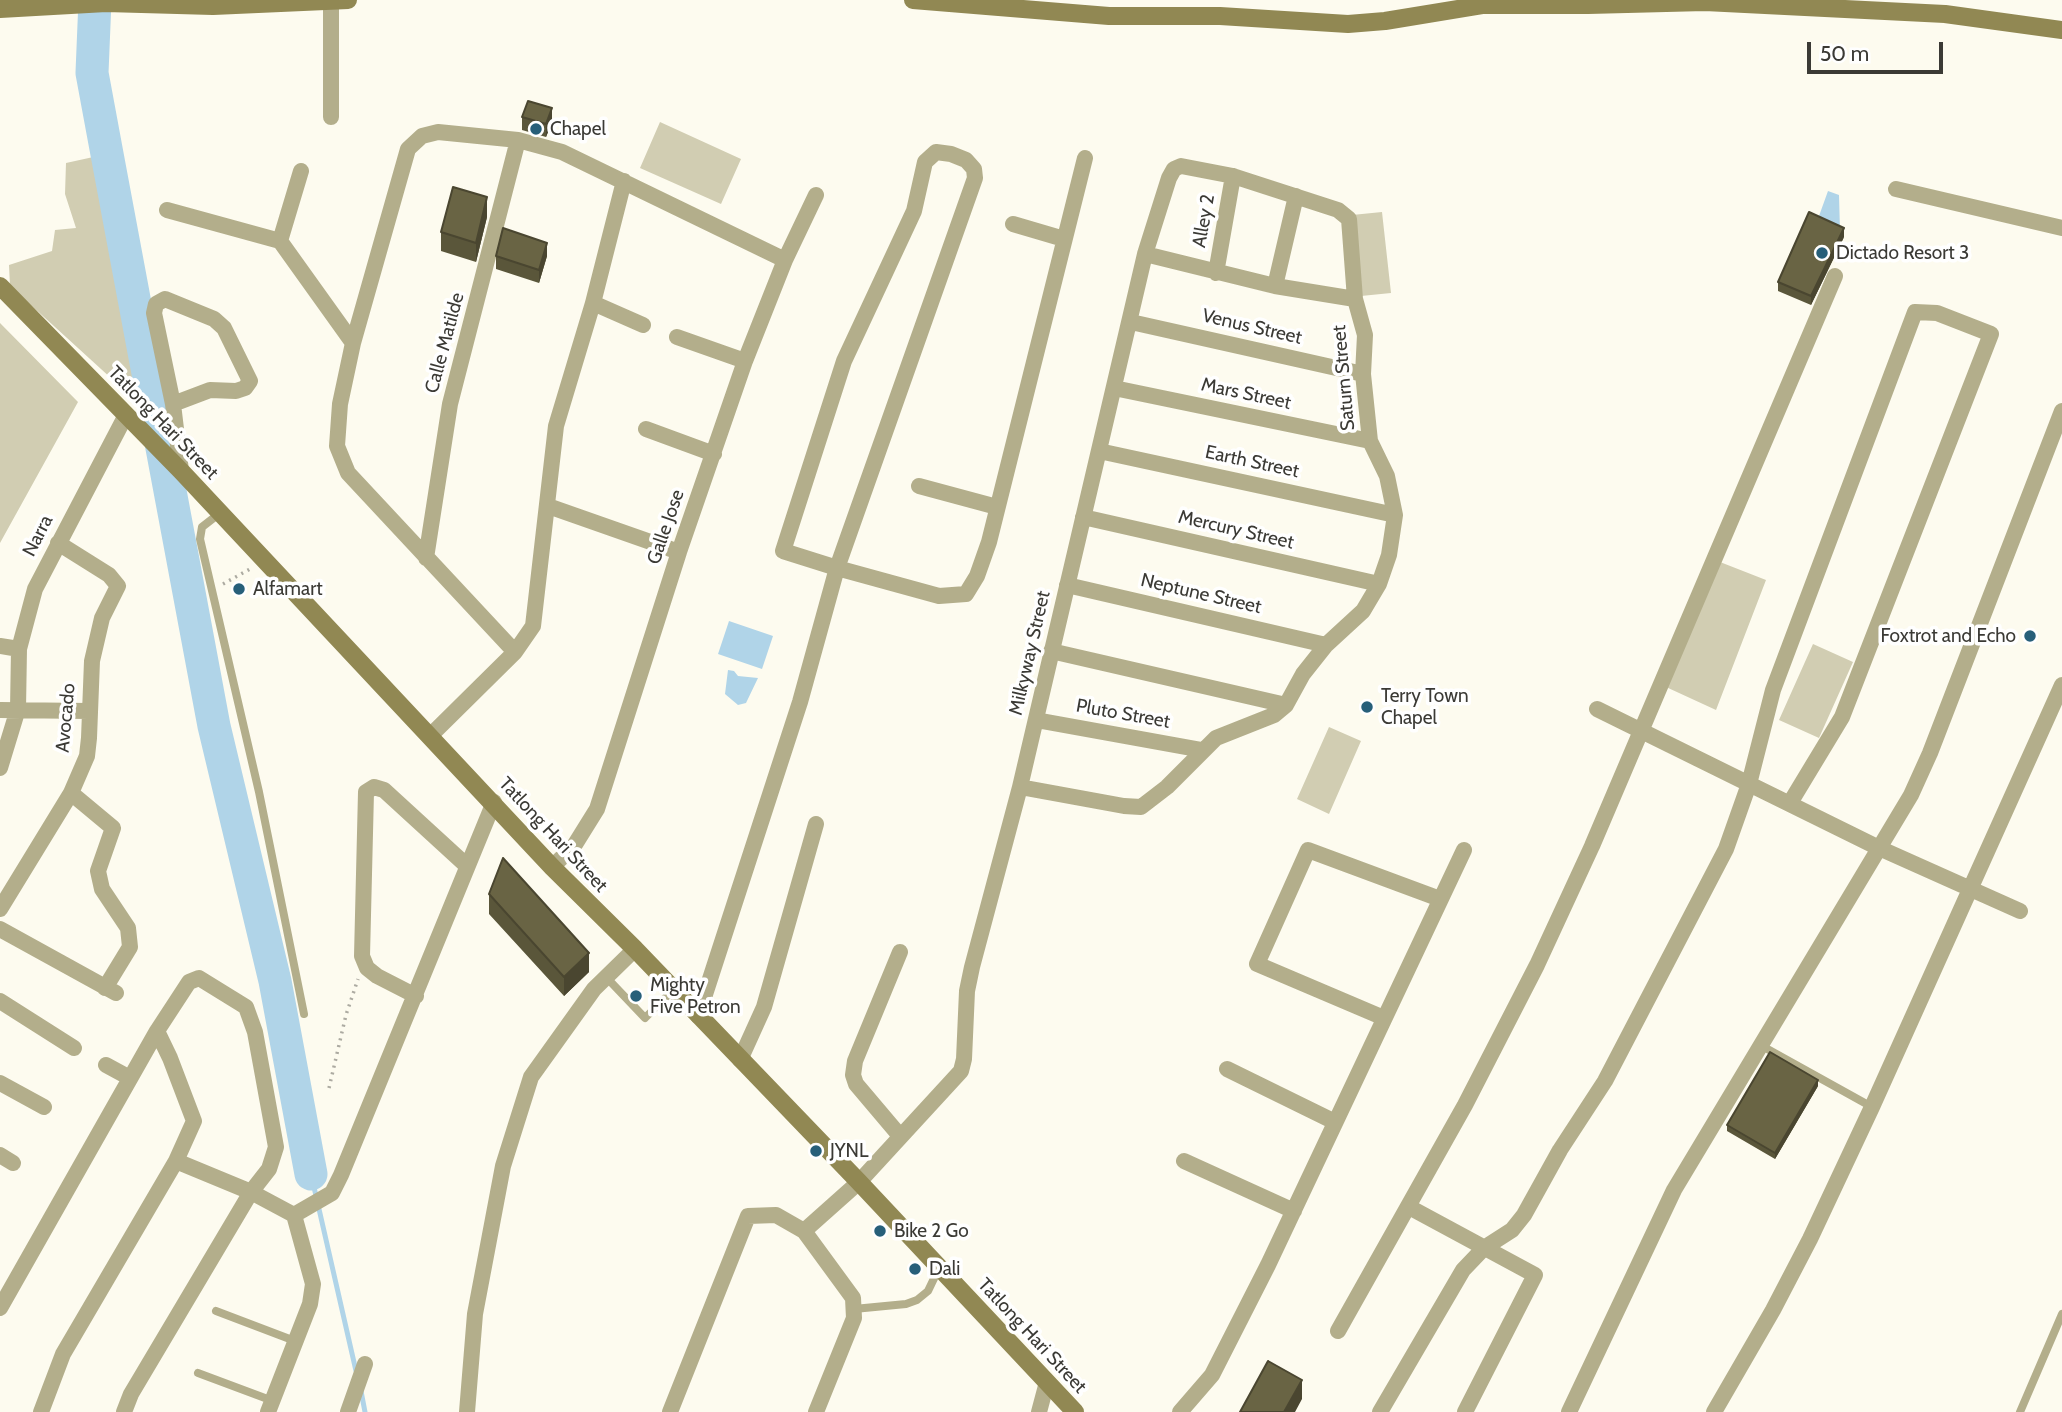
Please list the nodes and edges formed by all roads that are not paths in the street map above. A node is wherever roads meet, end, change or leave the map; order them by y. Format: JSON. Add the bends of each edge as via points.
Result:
{"nodes":[{"id":1,"x":913,"y":0,"type":"edge"},
{"id":2,"x":340,"y":1,"type":"edge"},
{"id":3,"x":0,"y":9,"type":"edge"},
{"id":4,"x":2062,"y":30,"type":"edge"},
{"id":5,"x":331,"y":117,"type":"dead end"},
{"id":6,"x":518,"y":140,"type":"junction"},
{"id":7,"x":1084,"y":158,"type":"dead end"},
{"id":8,"x":301,"y":171,"type":"dead end"},
{"id":9,"x":1233,"y":176,"type":"junction"},
{"id":10,"x":624,"y":181,"type":"junction"},
{"id":11,"x":1896,"y":189,"type":"dead end"},
{"id":12,"x":816,"y":195,"type":"dead end"},
{"id":13,"x":1296,"y":196,"type":"junction"},
{"id":14,"x":167,"y":210,"type":"dead end"},
{"id":15,"x":1013,"y":224,"type":"dead end"},
{"id":16,"x":2062,"y":228,"type":"edge"},
{"id":17,"x":1064,"y":239,"type":"junction"},
{"id":18,"x":280,"y":241,"type":"junction"},
{"id":19,"x":1145,"y":254,"type":"junction"},
{"id":20,"x":785,"y":260,"type":"junction"},
{"id":21,"x":1216,"y":273,"type":"junction"},
{"id":22,"x":1835,"y":276,"type":"dead end"},
{"id":23,"x":0,"y":286,"type":"edge"},
{"id":24,"x":1275,"y":286,"type":"junction"},
{"id":25,"x":1356,"y":299,"type":"junction"},
{"id":26,"x":593,"y":303,"type":"junction"},
{"id":27,"x":1131,"y":322,"type":"junction"},
{"id":28,"x":643,"y":325,"type":"dead end"},
{"id":29,"x":677,"y":338,"type":"dead end"},
{"id":30,"x":353,"y":343,"type":"junction"},
{"id":31,"x":746,"y":361,"type":"junction"},
{"id":32,"x":1363,"y":374,"type":"junction"},
{"id":33,"x":1114,"y":388,"type":"junction"},
{"id":34,"x":173,"y":404,"type":"junction"},
{"id":35,"x":2062,"y":411,"type":"edge"},
{"id":36,"x":126,"y":415,"type":"junction"},
{"id":37,"x":646,"y":429,"type":"dead end"},
{"id":38,"x":1370,"y":441,"type":"junction"},
{"id":39,"x":1099,"y":451,"type":"junction"},
{"id":40,"x":714,"y":454,"type":"junction"},
{"id":41,"x":174,"y":465,"type":"junction"},
{"id":42,"x":919,"y":486,"type":"dead end"},
{"id":43,"x":548,"y":506,"type":"junction"},
{"id":44,"x":997,"y":507,"type":"junction"},
{"id":45,"x":220,"y":513,"type":"junction"},
{"id":46,"x":1395,"y":515,"type":"junction"},
{"id":47,"x":1083,"y":517,"type":"junction"},
{"id":48,"x":58,"y":543,"type":"junction"},
{"id":49,"x":679,"y":552,"type":"junction"},
{"id":50,"x":426,"y":558,"type":"junction"},
{"id":51,"x":837,"y":568,"type":"junction"},
{"id":52,"x":1379,"y":584,"type":"junction"},
{"id":53,"x":1067,"y":585,"type":"junction"},
{"id":54,"x":1326,"y":645,"type":"junction"},
{"id":55,"x":0,"y":646,"type":"edge"},
{"id":56,"x":19,"y":649,"type":"junction"},
{"id":57,"x":1051,"y":651,"type":"junction"},
{"id":58,"x":515,"y":652,"type":"junction"},
{"id":59,"x":2062,"y":685,"type":"edge"},
{"id":60,"x":1286,"y":705,"type":"junction"},
{"id":61,"x":18,"y":709,"type":"junction"},
{"id":62,"x":1597,"y":709,"type":"dead end"},
{"id":63,"x":0,"y":710,"type":"edge"},
{"id":64,"x":89,"y":711,"type":"junction"},
{"id":65,"x":1036,"y":720,"type":"junction"},
{"id":66,"x":1640,"y":730,"type":"junction"},
{"id":67,"x":430,"y":736,"type":"junction"},
{"id":68,"x":1202,"y":750,"type":"junction"},
{"id":69,"x":0,"y":768,"type":"edge"},
{"id":70,"x":1749,"y":784,"type":"junction"},
{"id":71,"x":1020,"y":787,"type":"junction"},
{"id":72,"x":71,"y":793,"type":"junction"},
{"id":73,"x":494,"y":803,"type":"junction"},
{"id":74,"x":1790,"y":803,"type":"junction"},
{"id":75,"x":816,"y":824,"type":"dead end"},
{"id":76,"x":1879,"y":848,"type":"junction"},
{"id":77,"x":1464,"y":849,"type":"dead end"},
{"id":78,"x":467,"y":866,"type":"junction"},
{"id":79,"x":552,"y":867,"type":"junction"},
{"id":80,"x":1971,"y":889,"type":"junction"},
{"id":81,"x":1440,"y":899,"type":"junction"},
{"id":82,"x":0,"y":909,"type":"edge"},
{"id":83,"x":2020,"y":911,"type":"dead end"},
{"id":84,"x":0,"y":929,"type":"edge"},
{"id":85,"x":635,"y":949,"type":"junction"},
{"id":86,"x":900,"y":953,"type":"dead end"},
{"id":87,"x":606,"y":977,"type":"junction"},
{"id":88,"x":673,"y":990,"type":"junction"},
{"id":89,"x":416,"y":996,"type":"junction"},
{"id":90,"x":0,"y":1001,"type":"edge"},
{"id":91,"x":304,"y":1014,"type":"dead end"},
{"id":92,"x":698,"y":1016,"type":"junction"},
{"id":93,"x":1384,"y":1018,"type":"junction"},
{"id":94,"x":157,"y":1031,"type":"junction"},
{"id":95,"x":1762,"y":1046,"type":"junction"},
{"id":96,"x":74,"y":1048,"type":"dead end"},
{"id":97,"x":740,"y":1060,"type":"junction"},
{"id":98,"x":106,"y":1065,"type":"dead end"},
{"id":99,"x":1227,"y":1069,"type":"dead end"},
{"id":100,"x":130,"y":1079,"type":"junction"},
{"id":101,"x":0,"y":1083,"type":"edge"},
{"id":102,"x":44,"y":1107,"type":"dead end"},
{"id":103,"x":1872,"y":1107,"type":"junction"},
{"id":104,"x":1335,"y":1122,"type":"junction"},
{"id":105,"x":900,"y":1136,"type":"junction"},
{"id":106,"x":176,"y":1161,"type":"junction"},
{"id":107,"x":1184,"y":1161,"type":"dead end"},
{"id":108,"x":859,"y":1182,"type":"junction"},
{"id":109,"x":251,"y":1192,"type":"junction"},
{"id":110,"x":1409,"y":1207,"type":"junction"},
{"id":111,"x":1294,"y":1211,"type":"junction"},
{"id":112,"x":300,"y":1212,"type":"junction"},
{"id":113,"x":804,"y":1231,"type":"junction"},
{"id":114,"x":1484,"y":1248,"type":"junction"},
{"id":115,"x":939,"y":1268,"type":"junction"},
{"id":116,"x":0,"y":1308,"type":"edge"},
{"id":117,"x":854,"y":1309,"type":"junction"},
{"id":118,"x":216,"y":1311,"type":"dead end"},
{"id":119,"x":2062,"y":1314,"type":"edge"},
{"id":120,"x":1338,"y":1331,"type":"dead end"},
{"id":121,"x":295,"y":1341,"type":"junction"},
{"id":122,"x":365,"y":1364,"type":"dead end"},
{"id":123,"x":198,"y":1373,"type":"dead end"},
{"id":124,"x":1047,"y":1382,"type":"junction"},
{"id":125,"x":271,"y":1406,"type":"edge"},
{"id":126,"x":41,"y":1412,"type":"edge"},
{"id":127,"x":124,"y":1412,"type":"edge"},
{"id":128,"x":348,"y":1412,"type":"edge"},
{"id":129,"x":467,"y":1412,"type":"edge"},
{"id":130,"x":670,"y":1412,"type":"edge"},
{"id":131,"x":816,"y":1412,"type":"edge"},
{"id":132,"x":1039,"y":1412,"type":"edge"},
{"id":133,"x":1075,"y":1412,"type":"edge"},
{"id":134,"x":1180,"y":1412,"type":"edge"},
{"id":135,"x":1380,"y":1412,"type":"edge"},
{"id":136,"x":1465,"y":1412,"type":"edge"},
{"id":137,"x":1569,"y":1412,"type":"edge"},
{"id":138,"x":1714,"y":1412,"type":"edge"},
{"id":139,"x":2020,"y":1412,"type":"edge"}],
"edges":[{"from":1,"to":4,"type":"street","via":[[1110,16],[1220,16],[1348,24],[1482,5],[1731,3],[1945,14]]},
{"from":2,"to":3,"type":"street","via":[[213,6],[106,3]]},
{"from":2,"to":5,"type":"street"},
{"from":6,"to":10,"type":"street","via":[[562,152]]},
{"from":6,"to":30,"type":"street","via":[[438,132],[422,136],[408,149]]},
{"from":6,"to":50,"type":"street","name":"Calle Matilde","via":[[450,404]]},
{"from":7,"to":17,"type":"street"},
{"from":8,"to":18,"type":"street"},
{"from":9,"to":13,"type":"street"},
{"from":9,"to":19,"type":"street","name":"Milkyway Street","via":[[1181,166],[1174,169]]},
{"from":9,"to":21,"type":"street","name":"Alley 2"},
{"from":10,"to":20,"type":"street"},
{"from":10,"to":26,"type":"street"},
{"from":11,"to":16,"type":"street"},
{"from":12,"to":20,"type":"street","name":"Galle Jose"},
{"from":13,"to":24,"type":"street"},
{"from":13,"to":25,"type":"street","via":[[1338,210],[1349,219]]},
{"from":14,"to":18,"type":"street"},
{"from":15,"to":17,"type":"street"},
{"from":17,"to":44,"type":"street"},
{"from":18,"to":30,"type":"street"},
{"from":19,"to":21,"type":"street","name":"Saturn Street"},
{"from":19,"to":27,"type":"street","name":"Milkyway Street"},
{"from":20,"to":31,"type":"street","name":"Galle Jose"},
{"from":21,"to":24,"type":"street","name":"Saturn Street"},
{"from":22,"to":66,"type":"street"},
{"from":23,"to":36,"type":"street","name":"Tatlong Hari Street"},
{"from":24,"to":25,"type":"street","name":"Saturn Street"},
{"from":25,"to":32,"type":"street","name":"Saturn Street","via":[[1366,335]]},
{"from":26,"to":28,"type":"street"},
{"from":26,"to":43,"type":"street","via":[[556,426]]},
{"from":27,"to":32,"type":"street","name":"Venus Street"},
{"from":27,"to":33,"type":"street","name":"Milkyway Street"},
{"from":29,"to":31,"type":"street"},
{"from":30,"to":50,"type":"street","via":[[337,446],[348,473]]},
{"from":31,"to":40,"type":"street","name":"Galle Jose"},
{"from":32,"to":38,"type":"street","name":"Saturn Street"},
{"from":33,"to":38,"type":"street","name":"Mars Street"},
{"from":33,"to":39,"type":"street","name":"Milkyway Street"},
{"from":34,"to":34,"type":"street","via":[[154,313],[156,304],[165,299],[214,319],[224,328],[250,381],[236,391],[210,390]]},
{"from":34,"to":41,"type":"street"},
{"from":35,"to":76,"type":"street","via":[[1930,753]]},
{"from":36,"to":41,"type":"street","name":"Tatlong Hari Street"},
{"from":36,"to":48,"type":"street","name":"Narra"},
{"from":37,"to":40,"type":"street"},
{"from":38,"to":46,"type":"street","name":"Saturn Street","via":[[1387,476]]},
{"from":39,"to":46,"type":"street","name":"Earth Street"},
{"from":39,"to":47,"type":"street","name":"Milkyway Street"},
{"from":40,"to":49,"type":"street","name":"Galle Jose"},
{"from":41,"to":45,"type":"street","name":"Tatlong Hari Street"},
{"from":42,"to":44,"type":"street"},
{"from":43,"to":49,"type":"street"},
{"from":43,"to":58,"type":"street","via":[[533,626]]},
{"from":44,"to":51,"type":"street","via":[[977,576],[966,594],[939,596]]},
{"from":45,"to":67,"type":"street","name":"Tatlong Hari Street"},
{"from":45,"to":91,"type":"lane","via":[[202,527],[200,539],[259,792]]},
{"from":46,"to":52,"type":"street","name":"Saturn Street"},
{"from":47,"to":52,"type":"street","name":"Mercury Street"},
{"from":47,"to":53,"type":"street","name":"Milkyway Street"},
{"from":48,"to":56,"type":"street","name":"Narra","via":[[35,589]]},
{"from":48,"to":64,"type":"street","name":"Avocado","via":[[109,575],[118,586],[102,618],[92,661]]},
{"from":49,"to":79,"type":"street","name":"Galle Jose","via":[[597,808],[574,846]]},
{"from":50,"to":58,"type":"street"},
{"from":51,"to":51,"type":"street","via":[[783,551],[844,362],[914,211],[925,162],[936,152],[951,154],[966,160],[975,178]]},
{"from":51,"to":92,"type":"street","via":[[800,702]]},
{"from":52,"to":54,"type":"street","name":"Saturn Street","via":[[1363,611]]},
{"from":53,"to":54,"type":"street","name":"Neptune Street"},
{"from":53,"to":57,"type":"street","name":"Milkyway Street"},
{"from":54,"to":60,"type":"street","name":"Saturn Street"},
{"from":55,"to":56,"type":"street"},
{"from":56,"to":61,"type":"street","name":"Narra"},
{"from":57,"to":60,"type":"street"},
{"from":57,"to":65,"type":"street","name":"Milkyway Street"},
{"from":58,"to":67,"type":"street"},
{"from":59,"to":80,"type":"street"},
{"from":60,"to":68,"type":"street","via":[[1274,715],[1216,738]]},
{"from":61,"to":63,"type":"street"},
{"from":61,"to":64,"type":"street"},
{"from":61,"to":69,"type":"street","name":"Narra"},
{"from":62,"to":66,"type":"street"},
{"from":64,"to":72,"type":"street","name":"Avocado","via":[[86,756]]},
{"from":65,"to":68,"type":"street","name":"Pluto Street"},
{"from":65,"to":71,"type":"street","name":"Milkyway Street"},
{"from":66,"to":70,"type":"street"},
{"from":66,"to":110,"type":"street","via":[[1538,965]]},
{"from":67,"to":73,"type":"street","name":"Tatlong Hari Street"},
{"from":68,"to":71,"type":"street","via":[[1141,807]]},
{"from":70,"to":74,"type":"street"},
{"from":70,"to":74,"type":"street","via":[[1773,690],[1915,312],[1937,313],[1991,334],[1842,717]]},
{"from":70,"to":114,"type":"street","via":[[1726,849],[1605,1081],[1524,1215],[1512,1230]]},
{"from":71,"to":105,"type":"street","name":"Milkyway Street","via":[[967,991],[961,1071]]},
{"from":72,"to":82,"type":"street","name":"Avocado"},
{"from":72,"to":84,"type":"street","via":[[113,828],[98,871],[102,888],[128,928],[130,947],[111,990]]},
{"from":73,"to":78,"type":"street"},
{"from":73,"to":79,"type":"street","name":"Tatlong Hari Street"},
{"from":74,"to":76,"type":"street"},
{"from":75,"to":97,"type":"street","via":[[764,1007]]},
{"from":76,"to":80,"type":"street"},
{"from":76,"to":95,"type":"street"},
{"from":77,"to":81,"type":"street"},
{"from":78,"to":89,"type":"street"},
{"from":78,"to":89,"type":"street","via":[[384,790],[374,787],[366,792],[362,956],[377,976]]},
{"from":79,"to":85,"type":"street","name":"Tatlong Hari Street"},
{"from":80,"to":83,"type":"street"},
{"from":80,"to":103,"type":"street"},
{"from":81,"to":93,"type":"street"},
{"from":81,"to":93,"type":"street","via":[[1308,850],[1256,964]]},
{"from":85,"to":87,"type":"street"},
{"from":85,"to":88,"type":"street","name":"Tatlong Hari Street"},
{"from":86,"to":105,"type":"street","via":[[853,1074],[856,1084]]},
{"from":87,"to":88,"type":"lane","via":[[645,1018]]},
{"from":87,"to":129,"type":"street","via":[[531,1077],[500,1179],[475,1314]]},
{"from":88,"to":92,"type":"street","name":"Tatlong Hari Street"},
{"from":89,"to":112,"type":"street","via":[[332,1193]]},
{"from":90,"to":96,"type":"street"},
{"from":92,"to":97,"type":"street","name":"Tatlong Hari Street"},
{"from":93,"to":104,"type":"street"},
{"from":94,"to":100,"type":"street"},
{"from":94,"to":106,"type":"street","via":[[194,1121]]},
{"from":94,"to":109,"type":"street","via":[[189,982],[199,978],[246,1007],[255,1032],[276,1147],[269,1169]]},
{"from":95,"to":103,"type":"lane"},
{"from":95,"to":137,"type":"street","via":[[1674,1190]]},
{"from":97,"to":108,"type":"street","name":"Tatlong Hari Street"},
{"from":98,"to":100,"type":"street"},
{"from":99,"to":104,"type":"street"},
{"from":100,"to":116,"type":"street"},
{"from":101,"to":102,"type":"street"},
{"from":103,"to":138,"type":"street","via":[[1804,1251]]},
{"from":104,"to":111,"type":"street"},
{"from":105,"to":108,"type":"street","name":"Milkyway Street"},
{"from":106,"to":109,"type":"street"},
{"from":106,"to":126,"type":"street","via":[[63,1354]]},
{"from":107,"to":111,"type":"street"},
{"from":108,"to":113,"type":"street","name":"Milkyway Street"},
{"from":108,"to":115,"type":"street","name":"Tatlong Hari Street"},
{"from":109,"to":112,"type":"street"},
{"from":109,"to":127,"type":"street"},
{"from":110,"to":114,"type":"street"},
{"from":110,"to":120,"type":"street"},
{"from":111,"to":134,"type":"street","via":[[1213,1375]]},
{"from":112,"to":121,"type":"street","via":[[313,1284]]},
{"from":113,"to":117,"type":"street","via":[[853,1298]]},
{"from":113,"to":130,"type":"street","via":[[776,1214],[748,1216]]},
{"from":114,"to":135,"type":"street","via":[[1463,1270]]},
{"from":114,"to":136,"type":"street","via":[[1535,1275]]},
{"from":115,"to":117,"type":"lane","via":[[928,1292],[917,1300]]},
{"from":115,"to":124,"type":"street","name":"Tatlong Hari Street"},
{"from":117,"to":131,"type":"street"},
{"from":118,"to":121,"type":"lane"},
{"from":119,"to":139,"type":"lane"},
{"from":121,"to":125,"type":"street"},
{"from":122,"to":128,"type":"street"},
{"from":123,"to":125,"type":"lane"},
{"from":124,"to":132,"type":"street"},
{"from":124,"to":133,"type":"street","name":"Tatlong Hari Street"}]}
